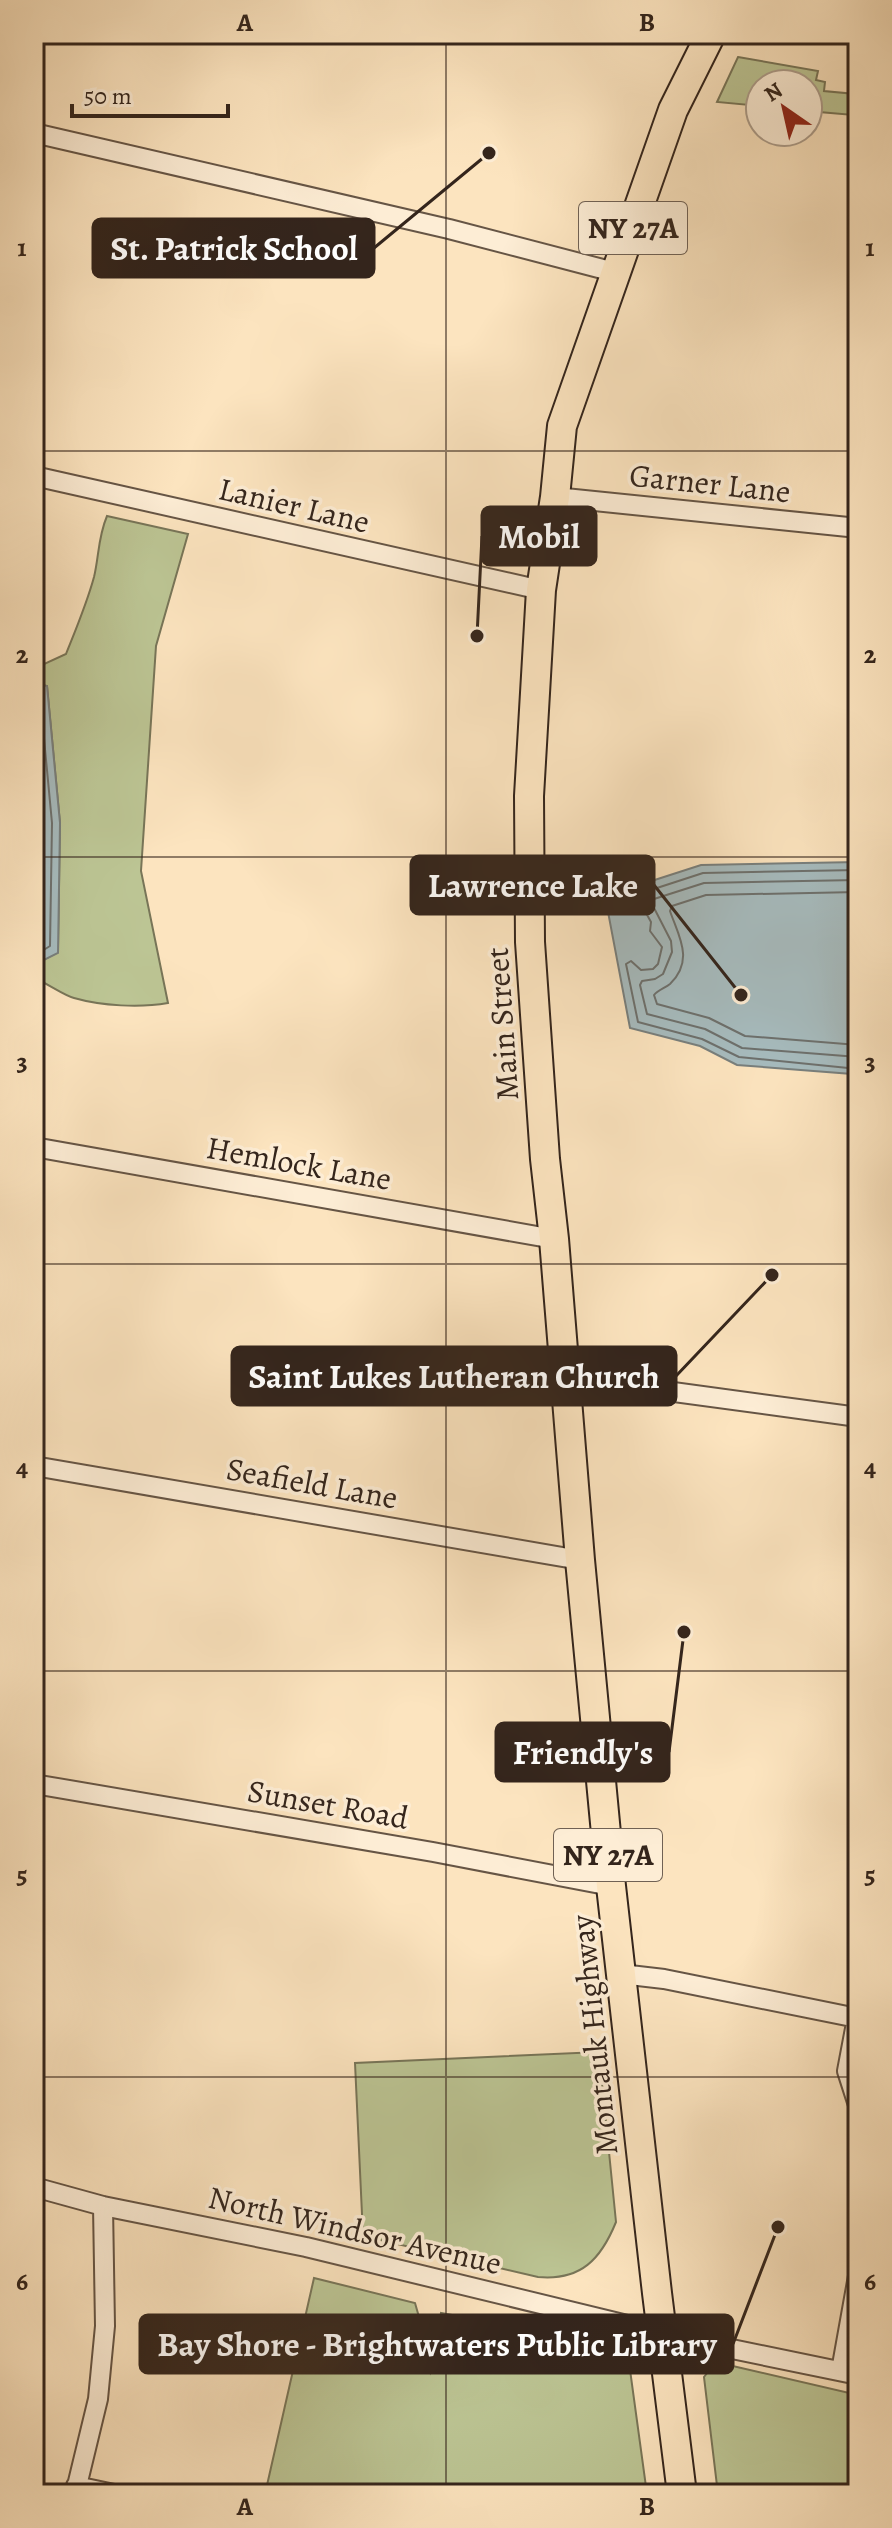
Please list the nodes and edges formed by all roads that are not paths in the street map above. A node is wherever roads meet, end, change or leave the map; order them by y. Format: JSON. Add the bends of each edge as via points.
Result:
{"nodes":[{"id":1,"x":711,"y":34,"type":"edge"},
{"id":2,"x":34,"y":133,"type":"edge"},
{"id":3,"x":618,"y":273,"type":"junction"},
{"id":4,"x":34,"y":476,"type":"edge"},
{"id":5,"x":555,"y":497,"type":"junction"},
{"id":6,"x":858,"y":528,"type":"edge"},
{"id":7,"x":541,"y":590,"type":"junction"},
{"id":8,"x":34,"y":1147,"type":"edge"},
{"id":9,"x":554,"y":1239,"type":"junction"},
{"id":10,"x":563,"y":1377,"type":"junction"},
{"id":11,"x":858,"y":1417,"type":"edge"},
{"id":12,"x":34,"y":1466,"type":"edge"},
{"id":13,"x":580,"y":1560,"type":"junction"},
{"id":14,"x":34,"y":1784,"type":"edge"},
{"id":15,"x":611,"y":1886,"type":"junction"},
{"id":16,"x":621,"y":1974,"type":"junction"},
{"id":17,"x":858,"y":2105,"type":"edge"},
{"id":18,"x":34,"y":2187,"type":"edge"},
{"id":19,"x":103,"y":2206,"type":"junction"},
{"id":20,"x":858,"y":2276,"type":"edge"},
{"id":21,"x":662,"y":2332,"type":"junction"},
{"id":22,"x":850,"y":2373,"type":"edge"},
{"id":23,"x":76,"y":2490,"type":"edge"},
{"id":24,"x":114,"y":2494,"type":"edge"},
{"id":25,"x":682,"y":2494,"type":"edge"}],
"edges":[{"from":1,"to":3,"type":"main road","number":"NY 27A","via":[[673,110]]},
{"from":2,"to":3,"type":"street"},
{"from":3,"to":5,"type":"main road","name":"Main Street","number":"NY 27A","via":[[562,426]]},
{"from":4,"to":7,"type":"street","name":"Lanier Lane"},
{"from":5,"to":6,"type":"street","name":"Garner Lane"},
{"from":5,"to":7,"type":"main road","name":"Main Street","number":"NY 27A"},
{"from":7,"to":9,"type":"main road","name":"Main Street","number":"NY 27A","via":[[529,796],[530,942]]},
{"from":8,"to":9,"type":"street","name":"Hemlock Lane"},
{"from":9,"to":10,"type":"main road","name":"Main Street","number":"NY 27A"},
{"from":10,"to":11,"type":"street"},
{"from":10,"to":13,"type":"main road","name":"Montauk Highway","number":"NY 27A"},
{"from":12,"to":13,"type":"street","name":"Seafield Lane"},
{"from":13,"to":15,"type":"main road","name":"Montauk Highway","number":"NY 27A"},
{"from":14,"to":15,"type":"street","name":"Sunset Road"},
{"from":15,"to":16,"type":"main road","name":"Montauk Highway","number":"NY 27A"},
{"from":16,"to":17,"type":"street","via":[[857,2018],[847,2071]]},
{"from":16,"to":21,"type":"main road","name":"Montauk Highway","number":"NY 27A"},
{"from":18,"to":19,"type":"street","name":"North Windsor Avenue"},
{"from":19,"to":21,"type":"street","name":"North Windsor Avenue","via":[[306,2247]]},
{"from":19,"to":23,"type":"street","via":[[105,2326],[98,2399]]},
{"from":20,"to":22,"type":"street"},
{"from":21,"to":22,"type":"street","name":"North Windsor Avenue"},
{"from":21,"to":25,"type":"main road","name":"Montauk Highway","number":"NY 27A"},
{"from":23,"to":24,"type":"street"}]}
